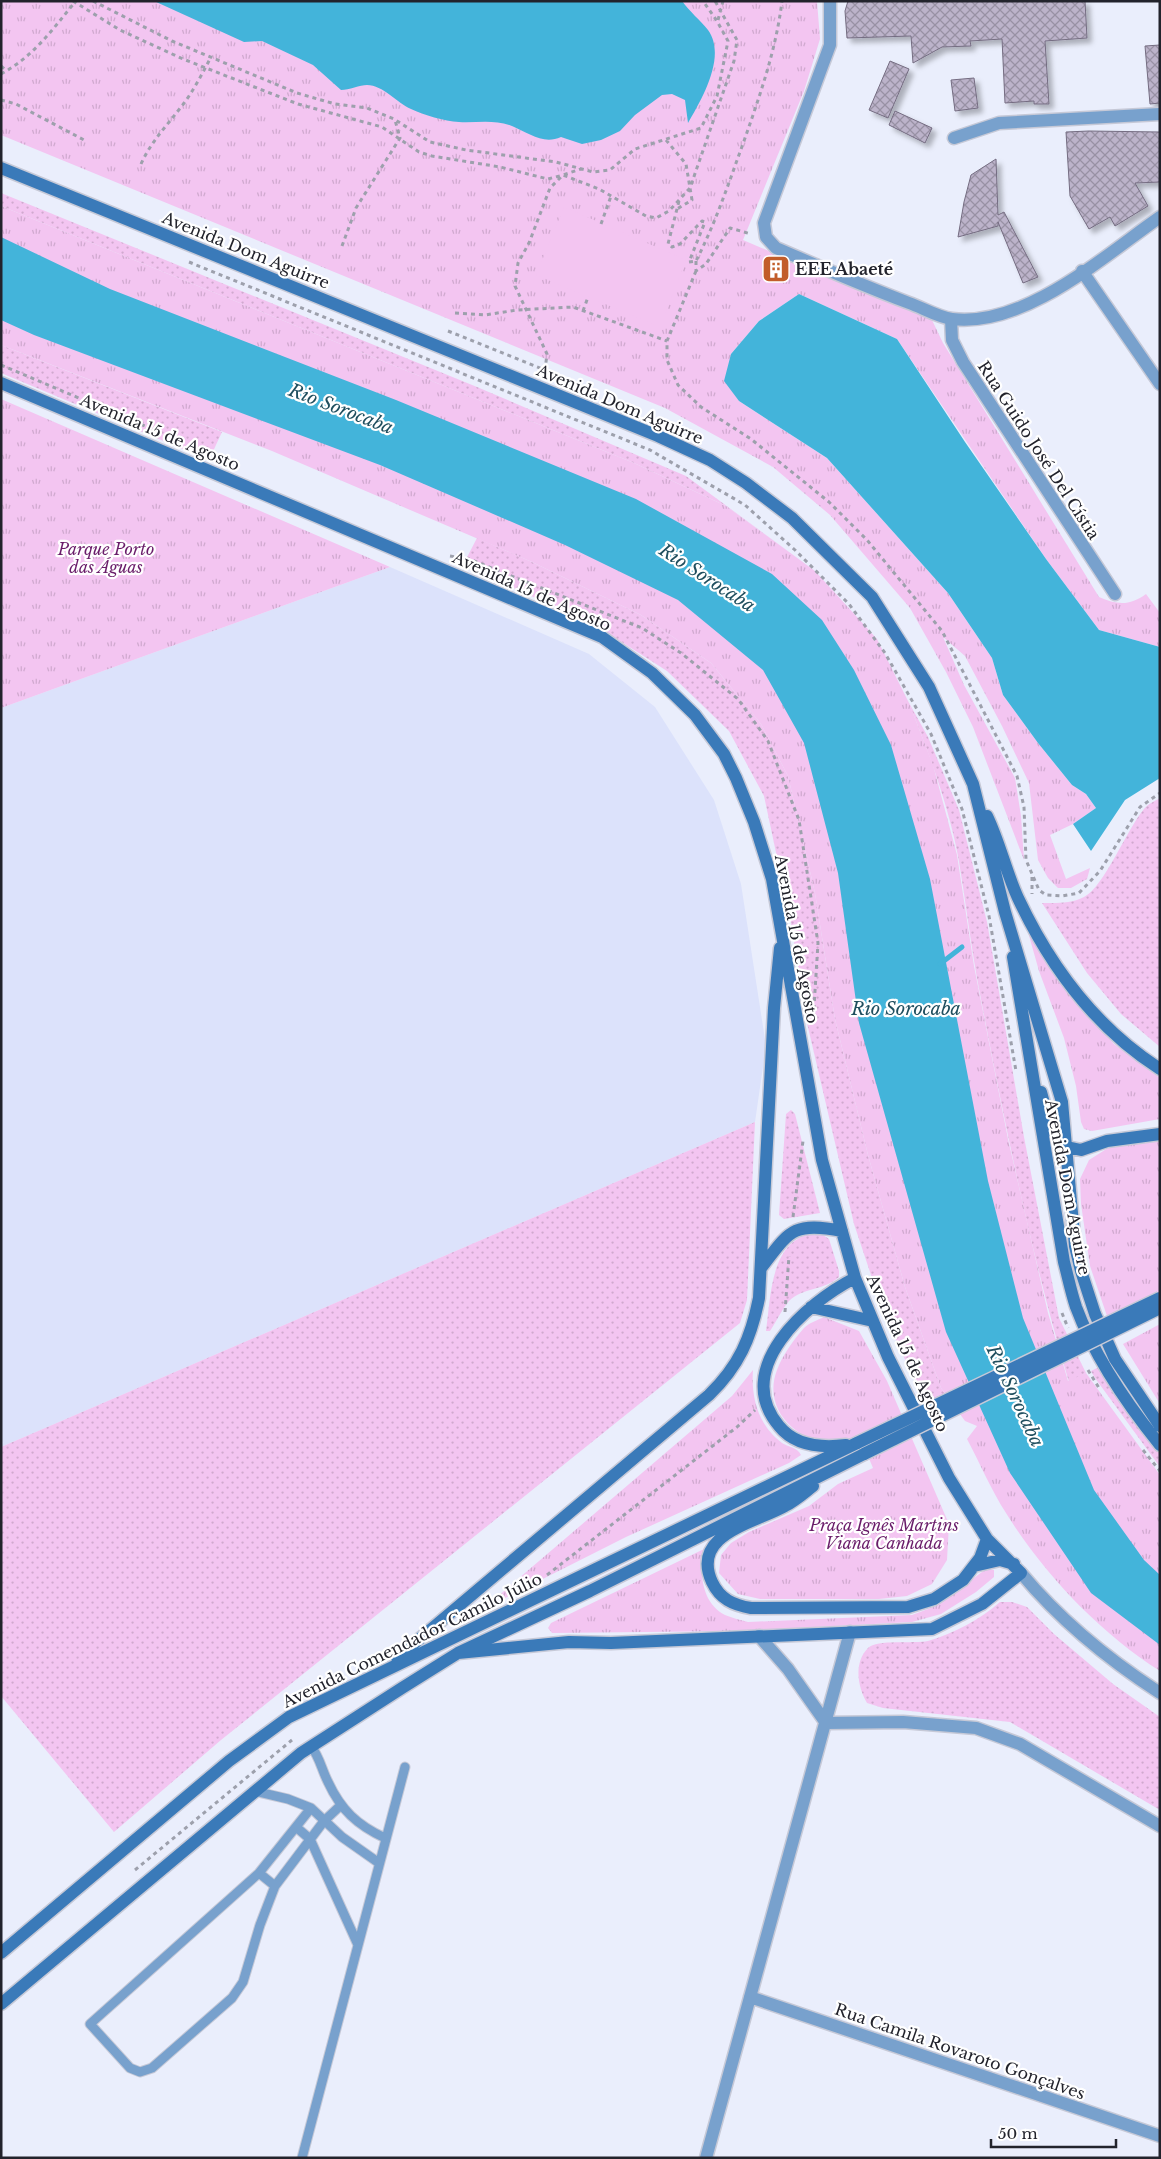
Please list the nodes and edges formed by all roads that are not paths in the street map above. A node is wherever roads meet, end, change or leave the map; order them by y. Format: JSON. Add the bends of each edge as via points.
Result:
{"nodes":[{"id":1,"x":830,"y":1,"type":"edge"},
{"id":2,"x":1160,"y":114,"type":"edge"},
{"id":3,"x":954,"y":138,"type":"dead end"},
{"id":4,"x":1,"y":168,"type":"edge"},
{"id":5,"x":1160,"y":217,"type":"edge"},
{"id":6,"x":1082,"y":271,"type":"junction"},
{"id":7,"x":951,"y":319,"type":"junction"},
{"id":8,"x":1,"y":383,"type":"edge"},
{"id":9,"x":1160,"y":384,"type":"edge"},
{"id":10,"x":1114,"y":594,"type":"dead end"},
{"id":11,"x":972,"y":784,"type":"junction"},
{"id":12,"x":1005,"y":912,"type":"junction"},
{"id":13,"x":782,"y":930,"type":"junction"},
{"id":14,"x":1029,"y":1062,"type":"junction"},
{"id":15,"x":1160,"y":1069,"type":"edge"},
{"id":16,"x":1160,"y":1134,"type":"edge"},
{"id":17,"x":1107,"y":1141,"type":"junction"},
{"id":18,"x":1067,"y":1147,"type":"junction"},
{"id":19,"x":1069,"y":1178,"type":"junction"},
{"id":20,"x":842,"y":1231,"type":"junction"},
{"id":21,"x":760,"y":1268,"type":"junction"},
{"id":22,"x":855,"y":1278,"type":"junction"},
{"id":23,"x":1160,"y":1298,"type":"edge"},
{"id":24,"x":811,"y":1307,"type":"junction"},
{"id":25,"x":1160,"y":1308,"type":"edge"},
{"id":26,"x":873,"y":1321,"type":"junction"},
{"id":27,"x":1160,"y":1426,"type":"edge"},
{"id":28,"x":1160,"y":1445,"type":"edge"},
{"id":29,"x":860,"y":1449,"type":"junction"},
{"id":30,"x":831,"y":1470,"type":"junction"},
{"id":31,"x":987,"y":1539,"type":"junction"},
{"id":32,"x":974,"y":1566,"type":"junction"},
{"id":33,"x":1017,"y":1568,"type":"junction"},
{"id":34,"x":850,"y":1632,"type":"junction"},
{"id":35,"x":759,"y":1636,"type":"junction"},
{"id":36,"x":458,"y":1653,"type":"junction"},
{"id":37,"x":384,"y":1669,"type":"junction"},
{"id":38,"x":1160,"y":1693,"type":"edge"},
{"id":39,"x":826,"y":1723,"type":"junction"},
{"id":40,"x":311,"y":1746,"type":"junction"},
{"id":41,"x":405,"y":1767,"type":"dead end"},
{"id":42,"x":254,"y":1791,"type":"junction"},
{"id":43,"x":340,"y":1806,"type":"junction"},
{"id":44,"x":311,"y":1808,"type":"junction"},
{"id":45,"x":324,"y":1820,"type":"junction"},
{"id":46,"x":1160,"y":1826,"type":"edge"},
{"id":47,"x":296,"y":1827,"type":"junction"},
{"id":48,"x":385,"y":1838,"type":"junction"},
{"id":49,"x":310,"y":1839,"type":"junction"},
{"id":50,"x":379,"y":1863,"type":"junction"},
{"id":51,"x":260,"y":1874,"type":"junction"},
{"id":52,"x":275,"y":1886,"type":"junction"},
{"id":53,"x":358,"y":1945,"type":"junction"},
{"id":54,"x":1,"y":1953,"type":"edge"},
{"id":55,"x":750,"y":1997,"type":"junction"},
{"id":56,"x":1,"y":2004,"type":"edge"},
{"id":57,"x":1160,"y":2136,"type":"edge"},
{"id":58,"x":302,"y":2158,"type":"edge"},
{"id":59,"x":706,"y":2158,"type":"edge"}],
"edges":[{"from":1,"to":7,"type":"street","via":[[830,46],[764,223],[766,237],[776,248]]},
{"from":2,"to":3,"type":"street","via":[[999,123]]},
{"from":4,"to":11,"type":"main road","name":"Avenida Dom Aguirre","via":[[649,432],[710,460],[792,518],[872,597],[929,688]]},
{"from":5,"to":6,"type":"street"},
{"from":6,"to":7,"type":"street","via":[[1047,296],[1014,311],[988,318]]},
{"from":6,"to":9,"type":"street"},
{"from":7,"to":10,"type":"street","name":"Rua Guido José Del Cístia","via":[[952,340],[963,362]]},
{"from":8,"to":13,"type":"main road","name":"Avenida 15 de Agosto","via":[[602,637],[652,674],[695,715],[724,754],[754,822],[772,879]]},
{"from":11,"to":12,"type":"main road","name":"Avenida Dom Aguirre"},
{"from":11,"to":15,"type":"main road","via":[[1018,897],[1062,976],[1102,1022]]},
{"from":12,"to":14,"type":"main road","name":"Avenida Dom Aguirre"},
{"from":12,"to":18,"type":"main road","name":"Avenida Dom Aguirre","via":[[1062,1102]]},
{"from":13,"to":20,"type":"main road","name":"Avenida 15 de Agosto","via":[[822,1160]]},
{"from":13,"to":21,"type":"main road","via":[[774,1008]]},
{"from":14,"to":18,"type":"main road","via":[[1050,1125]]},
{"from":14,"to":28,"type":"main road","name":"Avenida Dom Aguirre","via":[[1064,1262],[1076,1307],[1108,1373]]},
{"from":16,"to":17,"type":"main road"},
{"from":17,"to":18,"type":"main road","via":[[1081,1150]]},
{"from":17,"to":19,"type":"main road","via":[[1079,1160]]},
{"from":18,"to":19,"type":"main road","name":"Avenida Dom Aguirre"},
{"from":19,"to":27,"type":"main road","name":"Avenida Dom Aguirre","via":[[1075,1246],[1095,1314],[1115,1359]]},
{"from":20,"to":21,"type":"main road","via":[[811,1226],[792,1231]]},
{"from":20,"to":22,"type":"main road","name":"Avenida 15 de Agosto"},
{"from":21,"to":37,"type":"main road","via":[[759,1298],[752,1328],[726,1378]]},
{"from":22,"to":24,"type":"main road"},
{"from":22,"to":26,"type":"main road","name":"Avenida 15 de Agosto"},
{"from":23,"to":29,"type":"main road","bridge":true},
{"from":24,"to":26,"type":"main road"},
{"from":24,"to":29,"type":"main road","via":[[783,1336],[766,1372],[764,1402],[782,1430],[802,1442]]},
{"from":25,"to":29,"type":"main road","bridge":true},
{"from":26,"to":31,"type":"main road","name":"Avenida 15 de Agosto","via":[[949,1478]]},
{"from":29,"to":30,"type":"main road","name":"Avenida Comendador Camilo Júlio"},
{"from":29,"to":37,"type":"main road","name":"Avenida Comendador Camilo Júlio"},
{"from":30,"to":32,"type":"main road","via":[[785,1506],[730,1531],[713,1546],[707,1561],[709,1575],[722,1598],[736,1606],[751,1608],[908,1607],[934,1599],[963,1580]]},
{"from":30,"to":36,"type":"main road","name":"Avenida Comendador Camilo Júlio"},
{"from":31,"to":32,"type":"main road"},
{"from":31,"to":33,"type":"main road","name":"Avenida 15 de Agosto"},
{"from":32,"to":33,"type":"main road","via":[[1000,1560]]},
{"from":33,"to":34,"type":"main road","name":"Avenida Comendador Camilo Júlio","via":[[982,1604],[932,1629]]},
{"from":33,"to":38,"type":"street","name":"Avenida 15 de Agosto","via":[[1036,1590],[1118,1666]]},
{"from":34,"to":35,"type":"main road","name":"Avenida Comendador Camilo Júlio"},
{"from":34,"to":39,"type":"street"},
{"from":35,"to":36,"type":"main road","name":"Avenida Comendador Camilo Júlio","via":[[569,1642]]},
{"from":35,"to":39,"type":"street","via":[[788,1669]]},
{"from":36,"to":40,"type":"main road","name":"Avenida Comendador Camilo Júlio"},
{"from":37,"to":54,"type":"main road","name":"Avenida Comendador Camilo Júlio","via":[[289,1717],[229,1761]]},
{"from":39,"to":46,"type":"street","via":[[902,1722],[976,1728],[1020,1744]]},
{"from":39,"to":55,"type":"street"},
{"from":40,"to":42,"type":"main road","name":"Avenida Comendador Camilo Júlio"},
{"from":40,"to":43,"type":"lane"},
{"from":41,"to":48,"type":"lane"},
{"from":42,"to":44,"type":"lane"},
{"from":42,"to":56,"type":"main road","name":"Avenida Comendador Camilo Júlio"},
{"from":43,"to":45,"type":"lane"},
{"from":43,"to":48,"type":"lane","via":[[364,1829]]},
{"from":44,"to":45,"type":"lane"},
{"from":44,"to":47,"type":"lane"},
{"from":45,"to":49,"type":"lane"},
{"from":45,"to":50,"type":"lane","via":[[357,1849]]},
{"from":47,"to":49,"type":"lane"},
{"from":47,"to":51,"type":"lane"},
{"from":48,"to":50,"type":"lane"},
{"from":49,"to":52,"type":"lane"},
{"from":49,"to":53,"type":"lane"},
{"from":50,"to":53,"type":"lane"},
{"from":51,"to":52,"type":"lane"},
{"from":51,"to":52,"type":"lane","via":[[90,2024],[130,2068],[140,2072],[152,2068],[232,1998],[243,1982]]},
{"from":53,"to":58,"type":"lane"},
{"from":55,"to":57,"type":"street","name":"Rua Camila Rovaroto Gonçalves"},
{"from":55,"to":59,"type":"street"}]}
